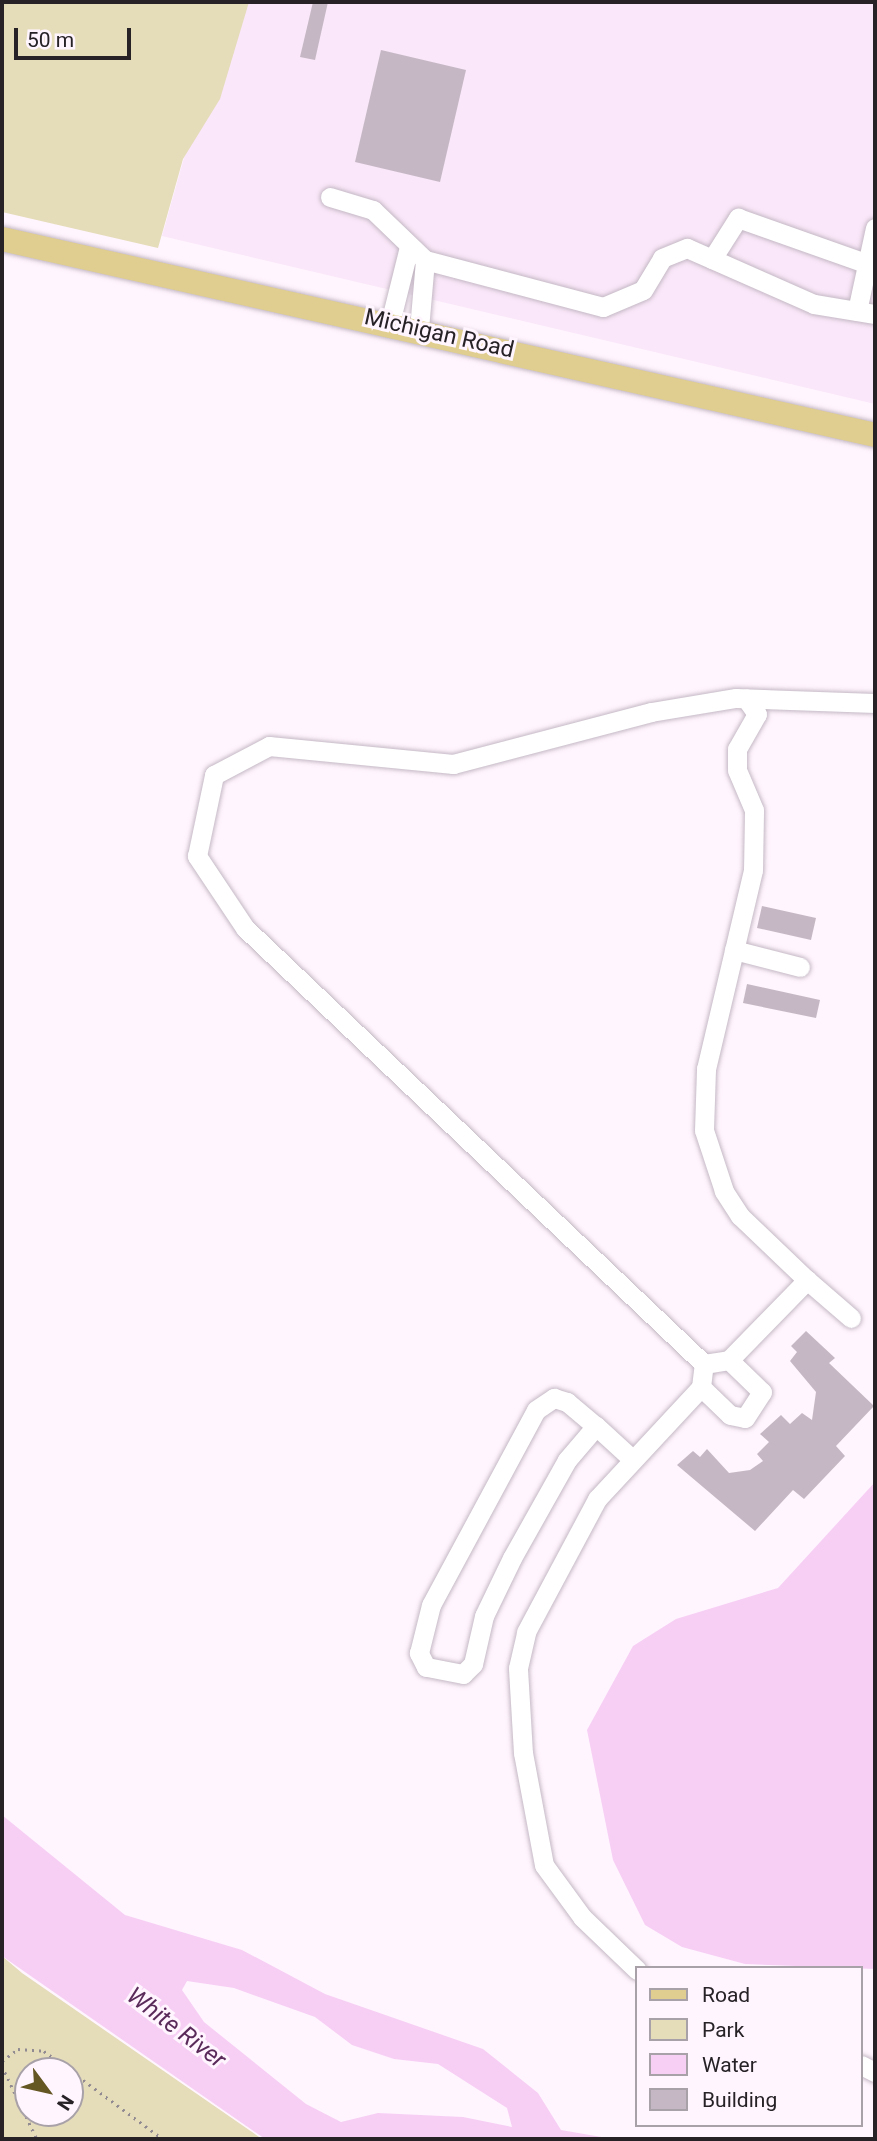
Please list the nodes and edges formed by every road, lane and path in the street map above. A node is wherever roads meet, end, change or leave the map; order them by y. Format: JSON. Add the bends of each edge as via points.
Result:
{"nodes":[{"id":1,"x":330,"y":197,"type":"dead end"},
{"id":2,"x":875,"y":228,"type":"edge"},
{"id":3,"x":2,"y":239,"type":"edge"},
{"id":4,"x":409,"y":247,"type":"junction"},
{"id":5,"x":712,"y":259,"type":"junction"},
{"id":6,"x":425,"y":260,"type":"junction"},
{"id":7,"x":868,"y":264,"type":"junction"},
{"id":8,"x":866,"y":312,"type":"edge"},
{"id":9,"x":390,"y":323,"type":"junction"},
{"id":10,"x":419,"y":329,"type":"junction"},
{"id":11,"x":875,"y":435,"type":"edge"},
{"id":12,"x":875,"y":703,"type":"edge"},
{"id":13,"x":752,"y":706,"type":"junction"},
{"id":14,"x":734,"y":950,"type":"junction"},
{"id":15,"x":800,"y":967,"type":"dead end"},
{"id":16,"x":807,"y":1280,"type":"junction"},
{"id":17,"x":851,"y":1318,"type":"dead end"},
{"id":18,"x":729,"y":1360,"type":"junction"},
{"id":19,"x":705,"y":1364,"type":"junction"},
{"id":20,"x":701,"y":1387,"type":"junction"},
{"id":21,"x":596,"y":1426,"type":"junction"},
{"id":22,"x":631,"y":1458,"type":"junction"},
{"id":23,"x":636,"y":1969,"type":"edge"},
{"id":24,"x":2,"y":2064,"type":"edge"},
{"id":25,"x":37,"y":2139,"type":"edge"},
{"id":26,"x":163,"y":2139,"type":"edge"}],
"edges":[{"from":1,"to":4,"type":"lane","via":[[373,210]]},
{"from":2,"to":7,"type":"lane"},
{"from":3,"to":9,"type":"main road","name":"Michigan Road"},
{"from":4,"to":6,"type":"lane"},
{"from":4,"to":9,"type":"lane"},
{"from":5,"to":6,"type":"lane","via":[[687,248],[674,251],[643,290],[603,307]]},
{"from":5,"to":7,"type":"lane","via":[[738,218]]},
{"from":5,"to":8,"type":"lane","via":[[814,304]]},
{"from":6,"to":10,"type":"lane"},
{"from":7,"to":8,"type":"lane"},
{"from":9,"to":10,"type":"main road","name":"Michigan Road"},
{"from":10,"to":11,"type":"main road","name":"Michigan Road"},
{"from":12,"to":13,"type":"lane","via":[[786,697]]},
{"from":13,"to":14,"type":"lane","via":[[737,749],[755,839]]},
{"from":13,"to":19,"type":"lane","via":[[651,712],[453,764],[270,746],[214,775],[197,856],[245,928]]},
{"from":14,"to":15,"type":"lane"},
{"from":14,"to":16,"type":"lane","via":[[706,1069],[704,1130],[724,1191],[740,1216]]},
{"from":16,"to":17,"type":"lane"},
{"from":16,"to":18,"type":"lane"},
{"from":18,"to":19,"type":"lane"},
{"from":18,"to":20,"type":"lane","via":[[762,1392],[746,1418],[730,1415]]},
{"from":19,"to":20,"type":"lane"},
{"from":20,"to":22,"type":"lane"},
{"from":21,"to":21,"type":"lane","via":[[554,1398],[536,1410],[431,1605],[419,1653],[426,1667],[463,1674],[473,1664],[484,1616],[512,1558],[567,1460]]},
{"from":21,"to":22,"type":"lane"},
{"from":22,"to":23,"type":"lane","via":[[597,1499],[526,1632],[518,1668],[523,1753],[544,1865],[582,1917]]},
{"from":24,"to":25,"type":"path"},
{"from":24,"to":26,"type":"path","via":[[18,2049],[44,2050]]}]}
